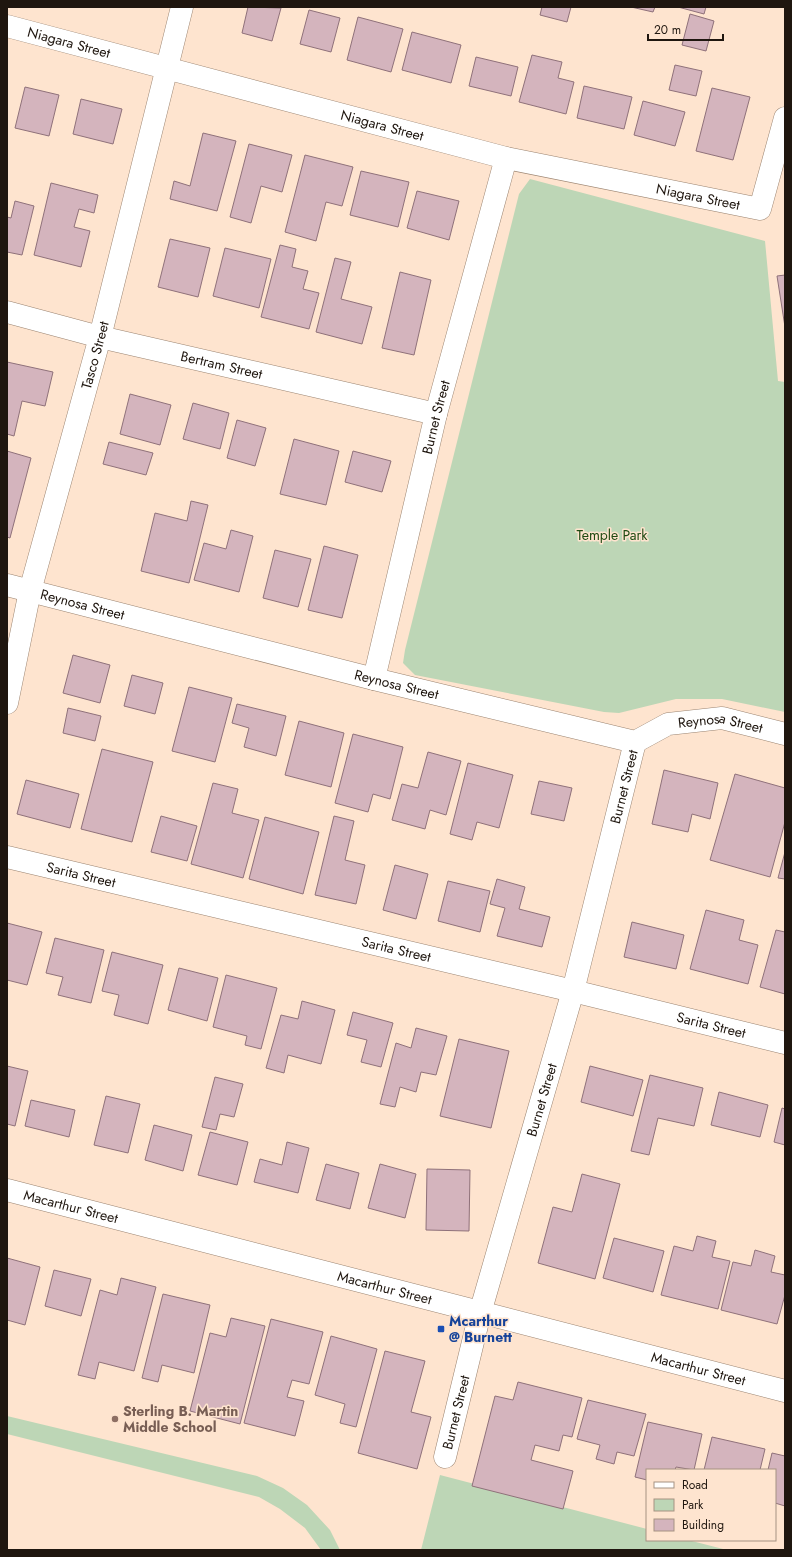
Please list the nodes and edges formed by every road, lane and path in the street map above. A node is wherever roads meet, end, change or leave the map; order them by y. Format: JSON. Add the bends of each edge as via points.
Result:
{"nodes":[{"id":1,"x":182,"y":7,"type":"edge"},
{"id":2,"x":7,"y":26,"type":"edge"},
{"id":3,"x":167,"y":68,"type":"junction"},
{"id":4,"x":785,"y":118,"type":"edge"},
{"id":5,"x":506,"y":158,"type":"junction"},
{"id":6,"x":7,"y":312,"type":"edge"},
{"id":7,"x":100,"y":337,"type":"junction"},
{"id":8,"x":436,"y":414,"type":"junction"},
{"id":9,"x":7,"y":585,"type":"edge"},
{"id":10,"x":30,"y":591,"type":"junction"},
{"id":11,"x":374,"y":679,"type":"junction"},
{"id":12,"x":7,"y":703,"type":"edge"},
{"id":13,"x":785,"y":734,"type":"edge"},
{"id":14,"x":635,"y":742,"type":"junction"},
{"id":15,"x":7,"y":857,"type":"edge"},
{"id":16,"x":573,"y":991,"type":"junction"},
{"id":17,"x":785,"y":1043,"type":"edge"},
{"id":18,"x":7,"y":1190,"type":"edge"},
{"id":19,"x":480,"y":1312,"type":"junction"},
{"id":20,"x":785,"y":1391,"type":"edge"},
{"id":21,"x":445,"y":1457,"type":"dead end"}],
"edges":[{"from":1,"to":3,"type":"street","name":"Tasco Street"},
{"from":2,"to":3,"type":"street","name":"Niagara Street"},
{"from":3,"to":5,"type":"street","name":"Niagara Street"},
{"from":3,"to":7,"type":"street","name":"Tasco Street"},
{"from":4,"to":5,"type":"street","name":"Niagara Street","via":[[760,209]]},
{"from":5,"to":8,"type":"street","name":"Burnet Street"},
{"from":6,"to":7,"type":"street","name":"Bertram Street"},
{"from":7,"to":8,"type":"street","name":"Bertram Street"},
{"from":7,"to":10,"type":"street","name":"Tasco Street"},
{"from":8,"to":11,"type":"street","name":"Burnet Street"},
{"from":9,"to":10,"type":"street","name":"Reynosa Street"},
{"from":10,"to":11,"type":"street","name":"Reynosa Street"},
{"from":10,"to":12,"type":"street","name":"Tasco Street"},
{"from":11,"to":14,"type":"street","name":"Reynosa Street"},
{"from":13,"to":14,"type":"street","name":"Reynosa Street","via":[[722,718],[668,724]]},
{"from":14,"to":16,"type":"street","name":"Burnet Street"},
{"from":15,"to":16,"type":"street","name":"Sarita Street"},
{"from":16,"to":17,"type":"street","name":"Sarita Street"},
{"from":16,"to":19,"type":"street","name":"Burnet Street"},
{"from":18,"to":19,"type":"street","name":"Macarthur Street"},
{"from":19,"to":20,"type":"street","name":"Macarthur Street"},
{"from":19,"to":21,"type":"street","name":"Burnet Street"}]}
